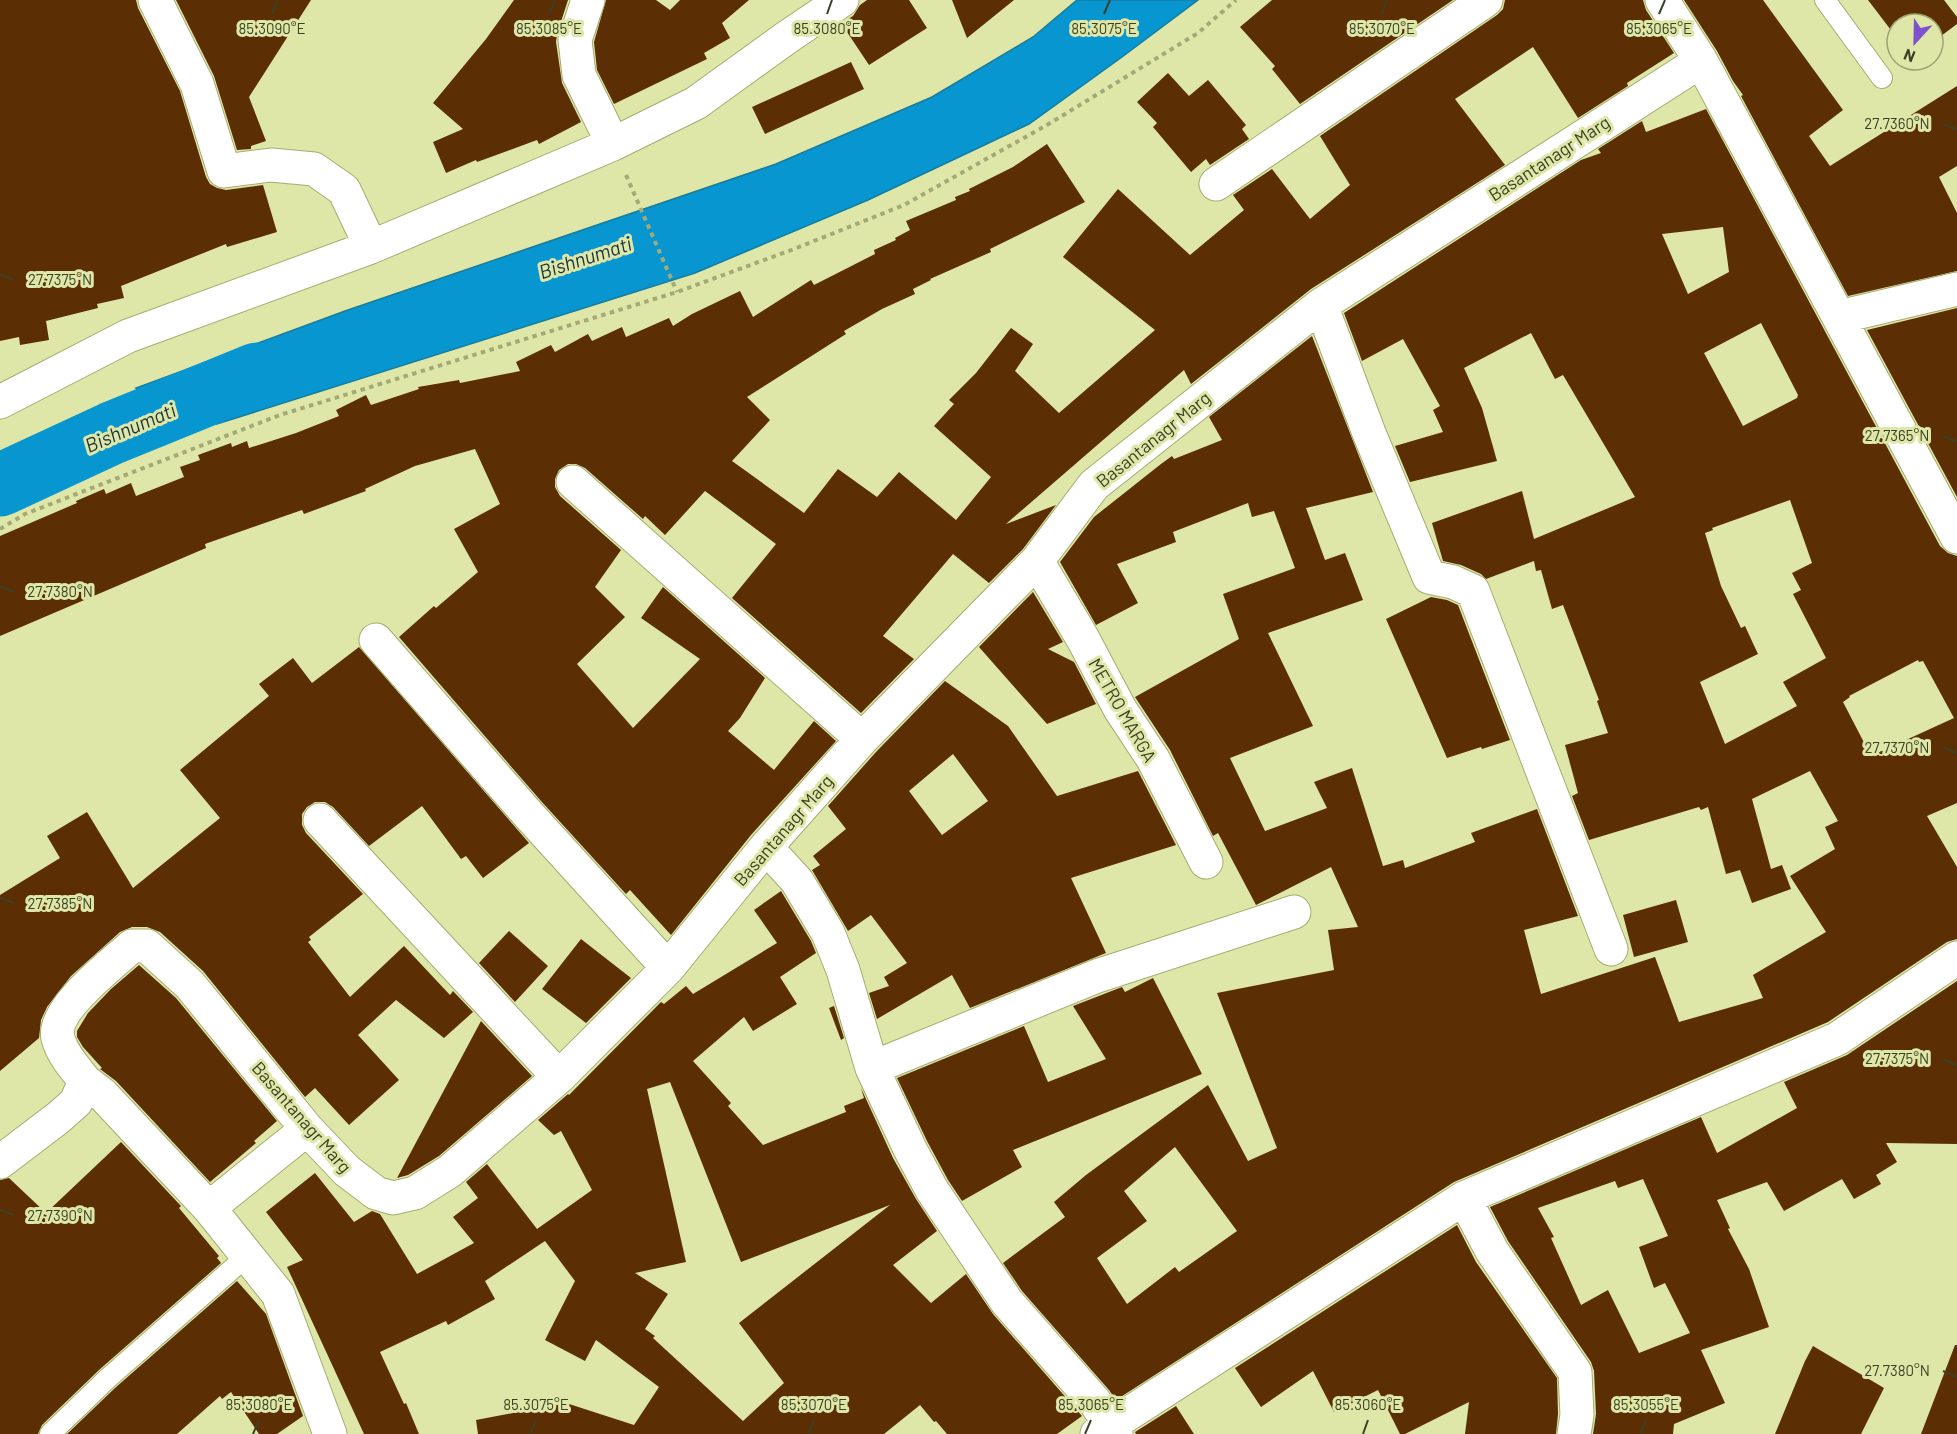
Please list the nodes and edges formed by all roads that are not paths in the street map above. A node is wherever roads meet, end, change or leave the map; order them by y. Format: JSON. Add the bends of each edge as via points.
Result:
{"nodes":[{"id":1,"x":155,"y":0,"type":"edge"},
{"id":2,"x":588,"y":0,"type":"edge"},
{"id":3,"x":842,"y":0,"type":"edge"},
{"id":4,"x":1486,"y":0,"type":"edge"},
{"id":5,"x":1662,"y":0,"type":"edge"},
{"id":6,"x":1824,"y":0,"type":"edge"},
{"id":7,"x":1701,"y":61,"type":"junction"},
{"id":8,"x":1882,"y":78,"type":"dead end"},
{"id":9,"x":613,"y":144,"type":"junction"},
{"id":10,"x":1216,"y":184,"type":"dead end"},
{"id":11,"x":371,"y":247,"type":"junction"},
{"id":12,"x":1957,"y":289,"type":"edge"},
{"id":13,"x":1321,"y":304,"type":"junction"},
{"id":14,"x":1839,"y":317,"type":"junction"},
{"id":15,"x":0,"y":402,"type":"edge"},
{"id":16,"x":573,"y":482,"type":"dead end"},
{"id":17,"x":1957,"y":537,"type":"edge"},
{"id":18,"x":1037,"y":561,"type":"junction"},
{"id":19,"x":376,"y":640,"type":"dead end"},
{"id":20,"x":862,"y":739,"type":"junction"},
{"id":21,"x":320,"y":820,"type":"dead end"},
{"id":22,"x":766,"y":847,"type":"junction"},
{"id":23,"x":1206,"y":862,"type":"dead end"},
{"id":24,"x":1294,"y":912,"type":"dead end"},
{"id":25,"x":1611,"y":949,"type":"dead end"},
{"id":26,"x":1957,"y":958,"type":"edge"},
{"id":27,"x":668,"y":968,"type":"junction"},
{"id":28,"x":872,"y":1068,"type":"junction"},
{"id":29,"x":559,"y":1077,"type":"junction"},
{"id":30,"x":86,"y":1081,"type":"junction"},
{"id":31,"x":307,"y":1129,"type":"junction"},
{"id":32,"x":0,"y":1162,"type":"edge"},
{"id":33,"x":1464,"y":1198,"type":"junction"},
{"id":34,"x":209,"y":1208,"type":"junction"},
{"id":35,"x":247,"y":1256,"type":"junction"},
{"id":36,"x":322,"y":1431,"type":"edge"},
{"id":37,"x":1108,"y":1431,"type":"edge"},
{"id":38,"x":50,"y":1434,"type":"edge"},
{"id":39,"x":1574,"y":1434,"type":"edge"}],
"edges":[{"from":1,"to":11,"type":"street","via":[[197,84],[224,171],[271,165],[314,169],[344,190]]},
{"from":2,"to":9,"type":"street","via":[[575,40],[579,75]]},
{"from":3,"to":9,"type":"street","via":[[696,103]]},
{"from":4,"to":10,"type":"street"},
{"from":5,"to":7,"type":"street"},
{"from":6,"to":8,"type":"lane"},
{"from":7,"to":13,"type":"street","name":"Basantanagr Marg"},
{"from":7,"to":14,"type":"street"},
{"from":9,"to":11,"type":"street"},
{"from":11,"to":15,"type":"street","via":[[128,336]]},
{"from":12,"to":14,"type":"street"},
{"from":13,"to":18,"type":"street","name":"Basantanagr Marg","via":[[1094,485]]},
{"from":13,"to":25,"type":"street","via":[[1429,577],[1473,591]]},
{"from":14,"to":17,"type":"street"},
{"from":16,"to":20,"type":"street"},
{"from":18,"to":20,"type":"street","name":"Basantanagr Marg"},
{"from":18,"to":23,"type":"street","name":"METRO MARGA","via":[[1120,709],[1153,759]]},
{"from":19,"to":27,"type":"street"},
{"from":20,"to":22,"type":"street","name":"Basantanagr Marg"},
{"from":21,"to":29,"type":"street"},
{"from":22,"to":27,"type":"street","name":"Basantanagr Marg"},
{"from":22,"to":28,"type":"street","via":[[797,881],[828,933]]},
{"from":24,"to":28,"type":"street","via":[[1097,976]]},
{"from":26,"to":33,"type":"street","via":[[1837,1039]]},
{"from":27,"to":29,"type":"street","name":"Basantanagr Marg"},
{"from":28,"to":37,"type":"street","via":[[932,1190],[1007,1302],[1095,1402]]},
{"from":29,"to":31,"type":"street","name":"Basantanagr Marg","via":[[450,1171],[404,1196],[393,1198],[376,1193],[347,1172]]},
{"from":30,"to":31,"type":"street","name":"Basantanagr Marg","via":[[65,1054],[57,1036],[60,1019],[70,1003],[132,946],[147,946],[190,985]]},
{"from":30,"to":32,"type":"street","via":[[76,1102]]},
{"from":30,"to":34,"type":"street","name":"Basantanagr Marg"},
{"from":31,"to":34,"type":"street"},
{"from":33,"to":37,"type":"street"},
{"from":33,"to":39,"type":"street","via":[[1492,1251],[1575,1372]]},
{"from":34,"to":35,"type":"street","name":"Basantanagr Marg"},
{"from":35,"to":36,"type":"street","name":"Basantanagr Marg","via":[[278,1294]]},
{"from":35,"to":38,"type":"lane"}]}
